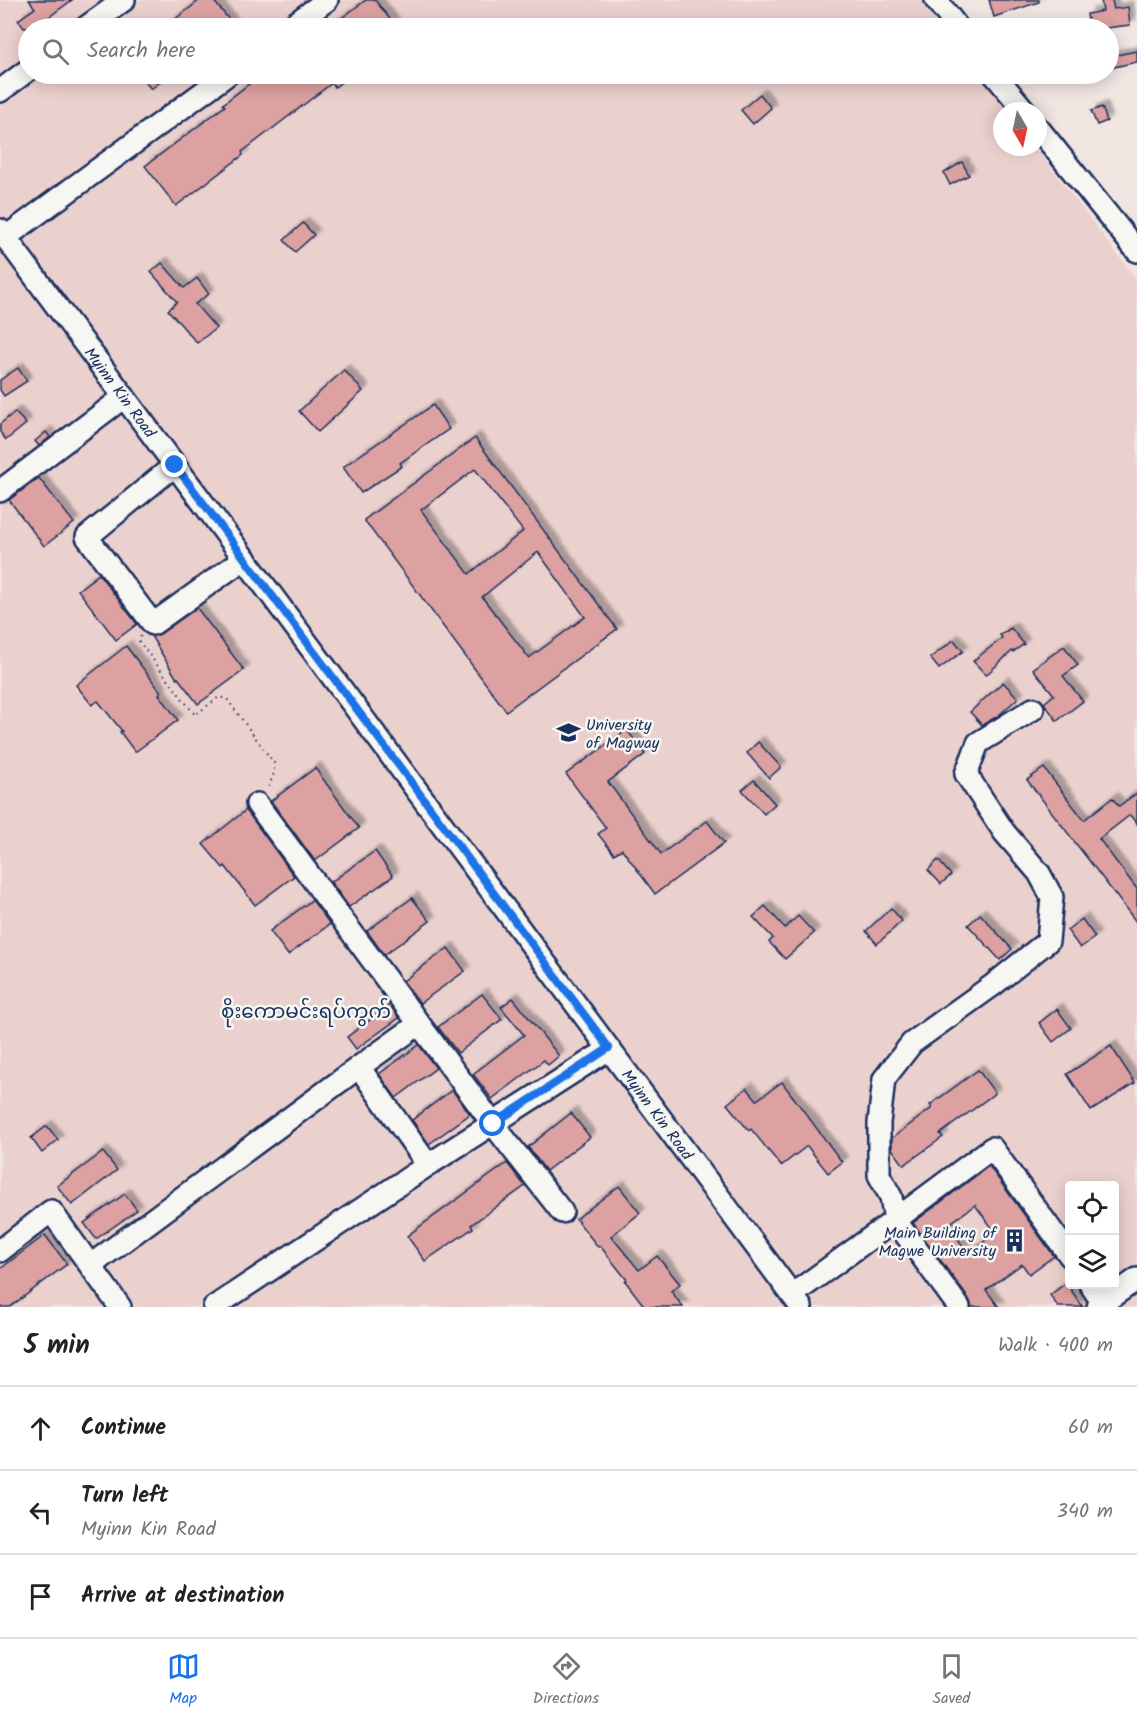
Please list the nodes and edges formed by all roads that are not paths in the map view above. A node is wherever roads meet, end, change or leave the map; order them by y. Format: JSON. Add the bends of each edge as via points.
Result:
{"nodes":[{"id":1,"x":124,"y":0,"type":"edge"},
{"id":2,"x":327,"y":0,"type":"edge"},
{"id":3,"x":936,"y":0,"type":"edge"},
{"id":4,"x":99,"y":18,"type":"edge"},
{"id":5,"x":303,"y":18,"type":"edge"},
{"id":6,"x":950,"y":18,"type":"edge"},
{"id":7,"x":18,"y":78,"type":"edge"},
{"id":8,"x":214,"y":84,"type":"edge"},
{"id":9,"x":1002,"y":84,"type":"edge"},
{"id":10,"x":0,"y":91,"type":"edge"},
{"id":11,"x":1017,"y":102,"type":"edge"},
{"id":12,"x":1047,"y":139,"type":"edge"},
{"id":13,"x":3,"y":233,"type":"edge"},
{"id":14,"x":1137,"y":251,"type":"edge"},
{"id":15,"x":124,"y":397,"type":"junction"},
{"id":16,"x":175,"y":465,"type":"junction"},
{"id":17,"x":0,"y":491,"type":"edge"},
{"id":18,"x":244,"y":558,"type":"junction"},
{"id":19,"x":1034,"y":709,"type":"dead end"},
{"id":20,"x":257,"y":804,"type":"road end"},
{"id":21,"x":419,"y":1024,"type":"junction"},
{"id":22,"x":609,"y":1048,"type":"junction"},
{"id":23,"x":359,"y":1067,"type":"junction"},
{"id":24,"x":493,"y":1124,"type":"junction"},
{"id":25,"x":428,"y":1165,"type":"junction"},
{"id":26,"x":562,"y":1212,"type":"dead end"},
{"id":27,"x":895,"y":1220,"type":"junction"},
{"id":28,"x":1065,"y":1249,"type":"edge"},
{"id":29,"x":0,"y":1251,"type":"edge"},
{"id":30,"x":91,"y":1265,"type":"junction"},
{"id":31,"x":1137,"y":1279,"type":"edge"},
{"id":32,"x":1092,"y":1289,"type":"edge"},
{"id":33,"x":797,"y":1301,"type":"edge"},
{"id":34,"x":1100,"y":1305,"type":"edge"},
{"id":35,"x":120,"y":1307,"type":"edge"},
{"id":36,"x":214,"y":1307,"type":"edge"},
{"id":37,"x":959,"y":1307,"type":"edge"}],
"edges":[{"from":1,"to":4,"type":"street"},
{"from":2,"to":5,"type":"street"},
{"from":3,"to":6,"type":"street"},
{"from":7,"to":10,"type":"street"},
{"from":8,"to":13,"type":"street"},
{"from":9,"to":11,"type":"street"},
{"from":12,"to":14,"type":"street"},
{"from":13,"to":15,"type":"street","name":"Myinn Kin Road"},
{"from":15,"to":16,"type":"street","name":"Myinn Kin Road"},
{"from":15,"to":17,"type":"street"},
{"from":16,"to":18,"type":"street","name":"Myinn Kin Road"},
{"from":16,"to":18,"type":"street","via":[[87,537],[153,624]]},
{"from":18,"to":22,"type":"street","name":"Myinn Kin Road"},
{"from":19,"to":27,"type":"street","via":[[978,743],[966,774],[1004,832],[1039,873],[1052,897],[1048,941],[912,1043],[884,1079],[879,1175],[891,1197]]},
{"from":20,"to":21,"type":"street"},
{"from":21,"to":23,"type":"street"},
{"from":21,"to":24,"type":"street"},
{"from":22,"to":24,"type":"street"},
{"from":22,"to":33,"type":"street","name":"Myinn Kin Road"},
{"from":23,"to":25,"type":"street"},
{"from":23,"to":30,"type":"street"},
{"from":24,"to":25,"type":"street"},
{"from":24,"to":26,"type":"street"},
{"from":25,"to":36,"type":"street"},
{"from":27,"to":28,"type":"street","via":[[992,1148]]},
{"from":27,"to":33,"type":"street"},
{"from":27,"to":37,"type":"street"},
{"from":29,"to":30,"type":"street","via":[[51,1211]]},
{"from":30,"to":35,"type":"street"},
{"from":31,"to":34,"type":"street"},
{"from":32,"to":34,"type":"street"}]}
